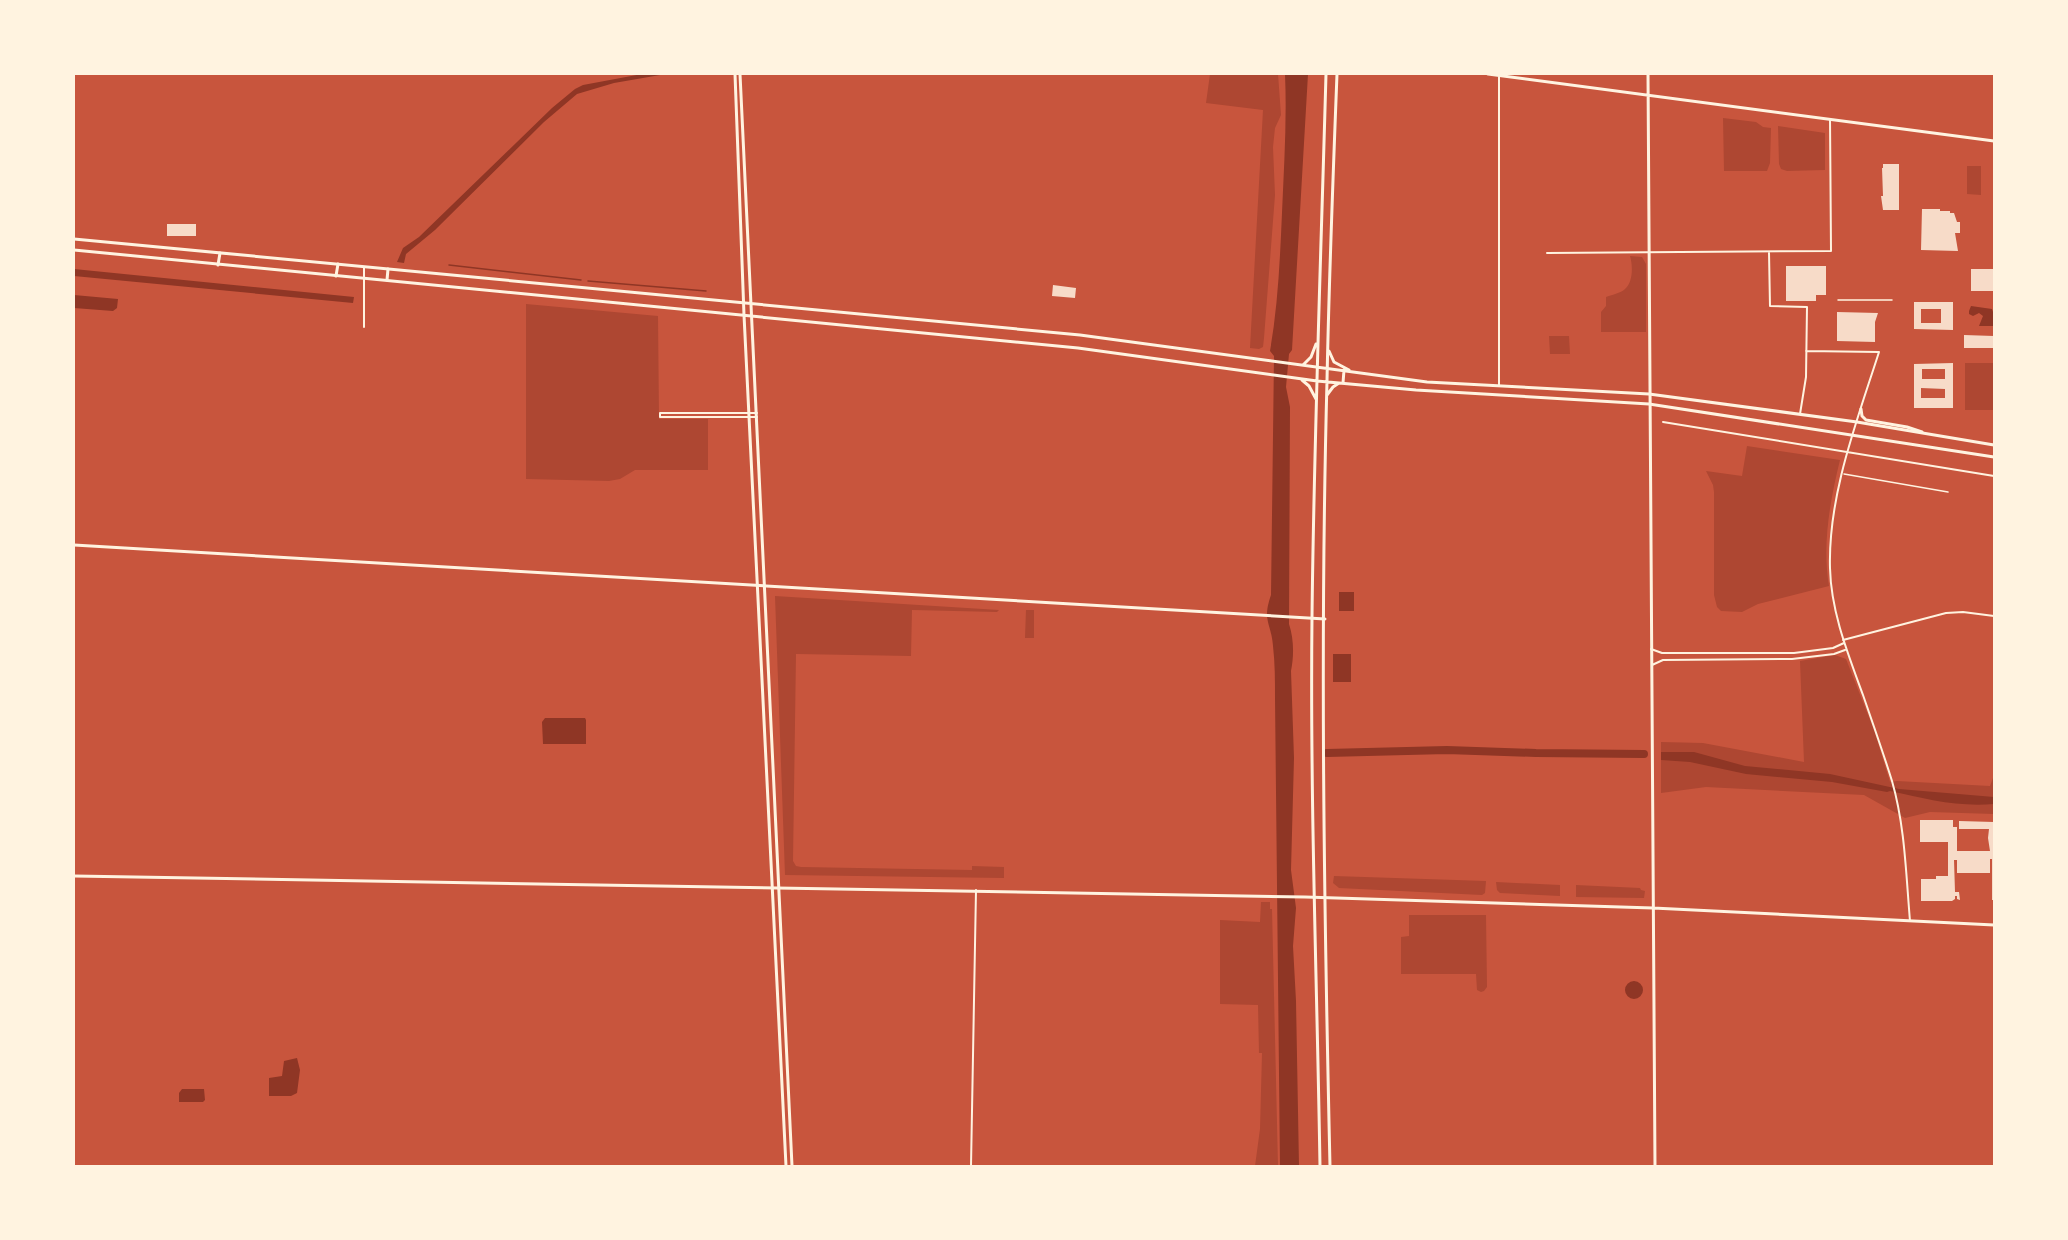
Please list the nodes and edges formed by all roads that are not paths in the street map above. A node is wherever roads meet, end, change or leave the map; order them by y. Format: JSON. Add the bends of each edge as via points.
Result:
{"nodes":[{"id":1,"x":735,"y":74,"type":"edge"},
{"id":2,"x":740,"y":74,"type":"edge"},
{"id":3,"x":1326,"y":74,"type":"edge"},
{"id":4,"x":1337,"y":74,"type":"edge"},
{"id":5,"x":1488,"y":74,"type":"edge"},
{"id":6,"x":1648,"y":74,"type":"edge"},
{"id":7,"x":1499,"y":75,"type":"edge"},
{"id":8,"x":1648,"y":95,"type":"junction"},
{"id":9,"x":1830,"y":119,"type":"junction"},
{"id":10,"x":1995,"y":141,"type":"edge"},
{"id":11,"x":74,"y":239,"type":"edge"},
{"id":12,"x":74,"y":250,"type":"edge"},
{"id":13,"x":1648,"y":252,"type":"junction"},
{"id":14,"x":1769,"y":252,"type":"junction"},
{"id":15,"x":220,"y":253,"type":"junction"},
{"id":16,"x":1547,"y":253,"type":"dead end"},
{"id":17,"x":338,"y":264,"type":"junction"},
{"id":18,"x":218,"y":265,"type":"junction"},
{"id":19,"x":364,"y":266,"type":"junction"},
{"id":20,"x":388,"y":269,"type":"junction"},
{"id":21,"x":336,"y":276,"type":"junction"},
{"id":22,"x":364,"y":278,"type":"junction"},
{"id":23,"x":387,"y":280,"type":"junction"},
{"id":24,"x":1838,"y":300,"type":"dead end"},
{"id":25,"x":1892,"y":300,"type":"dead end"},
{"id":26,"x":745,"y":302,"type":"junction"},
{"id":27,"x":752,"y":303,"type":"junction"},
{"id":28,"x":744,"y":315,"type":"junction"},
{"id":29,"x":752,"y":316,"type":"junction"},
{"id":30,"x":363,"y":327,"type":"dead end"},
{"id":31,"x":1318,"y":337,"type":"junction"},
{"id":32,"x":1328,"y":342,"type":"junction"},
{"id":33,"x":1806,"y":351,"type":"junction"},
{"id":34,"x":1301,"y":364,"type":"junction"},
{"id":35,"x":1317,"y":367,"type":"junction"},
{"id":36,"x":1327,"y":368,"type":"junction"},
{"id":37,"x":1344,"y":370,"type":"junction"},
{"id":38,"x":1353,"y":371,"type":"junction"},
{"id":39,"x":1301,"y":379,"type":"junction"},
{"id":40,"x":1317,"y":381,"type":"junction"},
{"id":41,"x":1327,"y":382,"type":"junction"},
{"id":42,"x":1342,"y":383,"type":"junction"},
{"id":43,"x":1499,"y":386,"type":"junction"},
{"id":44,"x":1649,"y":394,"type":"junction"},
{"id":45,"x":1327,"y":397,"type":"junction"},
{"id":46,"x":1316,"y":399,"type":"junction"},
{"id":47,"x":1649,"y":404,"type":"junction"},
{"id":48,"x":1861,"y":409,"type":"junction"},
{"id":49,"x":695,"y":413,"type":"junction"},
{"id":50,"x":709,"y":413,"type":"junction"},
{"id":51,"x":1800,"y":414,"type":"junction"},
{"id":52,"x":749,"y":415,"type":"junction"},
{"id":53,"x":757,"y":415,"type":"junction"},
{"id":54,"x":695,"y":417,"type":"junction"},
{"id":55,"x":709,"y":417,"type":"junction"},
{"id":56,"x":1663,"y":422,"type":"dead end"},
{"id":57,"x":1857,"y":422,"type":"junction"},
{"id":58,"x":1853,"y":434,"type":"junction"},
{"id":59,"x":1929,"y":434,"type":"junction"},
{"id":60,"x":1995,"y":445,"type":"edge"},
{"id":61,"x":1849,"y":452,"type":"junction"},
{"id":62,"x":1995,"y":457,"type":"edge"},
{"id":63,"x":1843,"y":474,"type":"junction"},
{"id":64,"x":1995,"y":476,"type":"edge"},
{"id":65,"x":1948,"y":492,"type":"dead end"},
{"id":66,"x":74,"y":545,"type":"edge"},
{"id":67,"x":758,"y":585,"type":"junction"},
{"id":68,"x":764,"y":586,"type":"junction"},
{"id":69,"x":1995,"y":615,"type":"edge"},
{"id":70,"x":1312,"y":618,"type":"junction"},
{"id":71,"x":1325,"y":619,"type":"junction"},
{"id":72,"x":1844,"y":641,"type":"junction"},
{"id":73,"x":1651,"y":649,"type":"junction"},
{"id":74,"x":1846,"y":650,"type":"junction"},
{"id":75,"x":1652,"y":665,"type":"junction"},
{"id":76,"x":74,"y":876,"type":"edge"},
{"id":77,"x":773,"y":888,"type":"junction"},
{"id":78,"x":778,"y":888,"type":"junction"},
{"id":79,"x":976,"y":890,"type":"junction"},
{"id":80,"x":1314,"y":897,"type":"junction"},
{"id":81,"x":1324,"y":897,"type":"junction"},
{"id":82,"x":1653,"y":908,"type":"junction"},
{"id":83,"x":1910,"y":921,"type":"junction"},
{"id":84,"x":1995,"y":925,"type":"edge"},
{"id":85,"x":786,"y":1167,"type":"edge"},
{"id":86,"x":792,"y":1167,"type":"edge"},
{"id":87,"x":971,"y":1167,"type":"edge"},
{"id":88,"x":1320,"y":1167,"type":"edge"},
{"id":89,"x":1330,"y":1167,"type":"edge"},
{"id":90,"x":1655,"y":1167,"type":"edge"}],
"edges":[{"from":1,"to":26,"type":"main road"},
{"from":2,"to":27,"type":"main road"},
{"from":3,"to":31,"type":"main road"},
{"from":4,"to":32,"type":"main road"},
{"from":5,"to":7,"type":"main road"},
{"from":6,"to":8,"type":"main road"},
{"from":7,"to":8,"type":"main road"},
{"from":7,"to":43,"type":"street"},
{"from":8,"to":9,"type":"main road"},
{"from":8,"to":13,"type":"main road"},
{"from":9,"to":10,"type":"main road"},
{"from":9,"to":14,"type":"street","via":[[1831,251]]},
{"from":11,"to":15,"type":"main road"},
{"from":12,"to":18,"type":"main road"},
{"from":13,"to":14,"type":"street"},
{"from":13,"to":16,"type":"street"},
{"from":13,"to":44,"type":"main road"},
{"from":14,"to":33,"type":"street","via":[[1770,306],[1807,307]]},
{"from":15,"to":17,"type":"main road"},
{"from":15,"to":18,"type":"main road"},
{"from":17,"to":19,"type":"main road"},
{"from":17,"to":21,"type":"main road"},
{"from":18,"to":21,"type":"main road"},
{"from":19,"to":20,"type":"main road"},
{"from":19,"to":22,"type":"street"},
{"from":20,"to":23,"type":"main road"},
{"from":20,"to":26,"type":"main road"},
{"from":21,"to":22,"type":"main road"},
{"from":22,"to":23,"type":"main road"},
{"from":22,"to":30,"type":"street"},
{"from":23,"to":28,"type":"main road"},
{"from":24,"to":25,"type":"street"},
{"from":26,"to":27,"type":"main road"},
{"from":26,"to":28,"type":"main road"},
{"from":27,"to":29,"type":"main road"},
{"from":27,"to":34,"type":"main road","via":[[1080,335]]},
{"from":28,"to":29,"type":"main road"},
{"from":28,"to":52,"type":"main road"},
{"from":29,"to":39,"type":"main road","via":[[1078,348]]},
{"from":29,"to":53,"type":"main road"},
{"from":31,"to":34,"type":"main road","via":[[1315,352]]},
{"from":31,"to":35,"type":"main road"},
{"from":32,"to":36,"type":"main road"},
{"from":32,"to":38,"type":"main road","via":[[1334,362]]},
{"from":33,"to":48,"type":"street","via":[[1879,352]]},
{"from":33,"to":51,"type":"street"},
{"from":34,"to":35,"type":"main road"},
{"from":35,"to":36,"type":"main road"},
{"from":35,"to":40,"type":"main road"},
{"from":36,"to":37,"type":"main road"},
{"from":36,"to":41,"type":"main road"},
{"from":37,"to":38,"type":"main road"},
{"from":37,"to":42,"type":"main road"},
{"from":38,"to":43,"type":"main road","via":[[1427,382]]},
{"from":39,"to":40,"type":"main road"},
{"from":39,"to":46,"type":"main road"},
{"from":40,"to":41,"type":"main road"},
{"from":40,"to":46,"type":"main road"},
{"from":41,"to":42,"type":"main road"},
{"from":41,"to":45,"type":"main road"},
{"from":42,"to":45,"type":"main road","via":[[1333,387]]},
{"from":42,"to":47,"type":"main road"},
{"from":43,"to":44,"type":"main road"},
{"from":44,"to":47,"type":"main road"},
{"from":44,"to":51,"type":"main road"},
{"from":45,"to":71,"type":"main road"},
{"from":46,"to":70,"type":"main road"},
{"from":47,"to":58,"type":"main road"},
{"from":47,"to":73,"type":"main road"},
{"from":48,"to":57,"type":"street"},
{"from":48,"to":59,"type":"main road","via":[[1866,420]]},
{"from":49,"to":50,"type":"street"},
{"from":49,"to":54,"type":"street"},
{"from":49,"to":54,"type":"street","via":[[660,413],[660,417]]},
{"from":50,"to":52,"type":"street"},
{"from":50,"to":55,"type":"street"},
{"from":51,"to":57,"type":"main road"},
{"from":52,"to":53,"type":"street"},
{"from":52,"to":55,"type":"street"},
{"from":52,"to":67,"type":"main road"},
{"from":53,"to":68,"type":"main road"},
{"from":54,"to":55,"type":"street"},
{"from":56,"to":61,"type":"street"},
{"from":57,"to":58,"type":"street"},
{"from":57,"to":59,"type":"main road"},
{"from":58,"to":61,"type":"street"},
{"from":58,"to":62,"type":"main road"},
{"from":59,"to":60,"type":"main road"},
{"from":61,"to":63,"type":"street"},
{"from":61,"to":64,"type":"street"},
{"from":63,"to":65,"type":"street"},
{"from":63,"to":72,"type":"street","via":[[1833,515],[1830,569]]},
{"from":66,"to":67,"type":"main road"},
{"from":67,"to":68,"type":"main road"},
{"from":67,"to":77,"type":"main road"},
{"from":68,"to":70,"type":"main road"},
{"from":68,"to":78,"type":"main road"},
{"from":69,"to":72,"type":"street","via":[[1946,613]]},
{"from":70,"to":71,"type":"main road"},
{"from":70,"to":80,"type":"main road"},
{"from":71,"to":81,"type":"main road"},
{"from":72,"to":73,"type":"street","via":[[1833,648],[1794,653],[1662,653]]},
{"from":72,"to":74,"type":"street"},
{"from":73,"to":75,"type":"main road"},
{"from":74,"to":75,"type":"street","via":[[1792,659],[1663,660]]},
{"from":74,"to":83,"type":"street","via":[[1896,798]]},
{"from":75,"to":82,"type":"main road"},
{"from":76,"to":77,"type":"main road"},
{"from":77,"to":78,"type":"main road"},
{"from":77,"to":85,"type":"main road"},
{"from":78,"to":79,"type":"main road"},
{"from":78,"to":86,"type":"main road"},
{"from":79,"to":80,"type":"main road"},
{"from":79,"to":87,"type":"street"},
{"from":80,"to":81,"type":"main road"},
{"from":80,"to":88,"type":"main road"},
{"from":81,"to":82,"type":"main road"},
{"from":81,"to":89,"type":"main road"},
{"from":82,"to":83,"type":"main road"},
{"from":82,"to":90,"type":"main road"},
{"from":83,"to":84,"type":"main road"}]}
